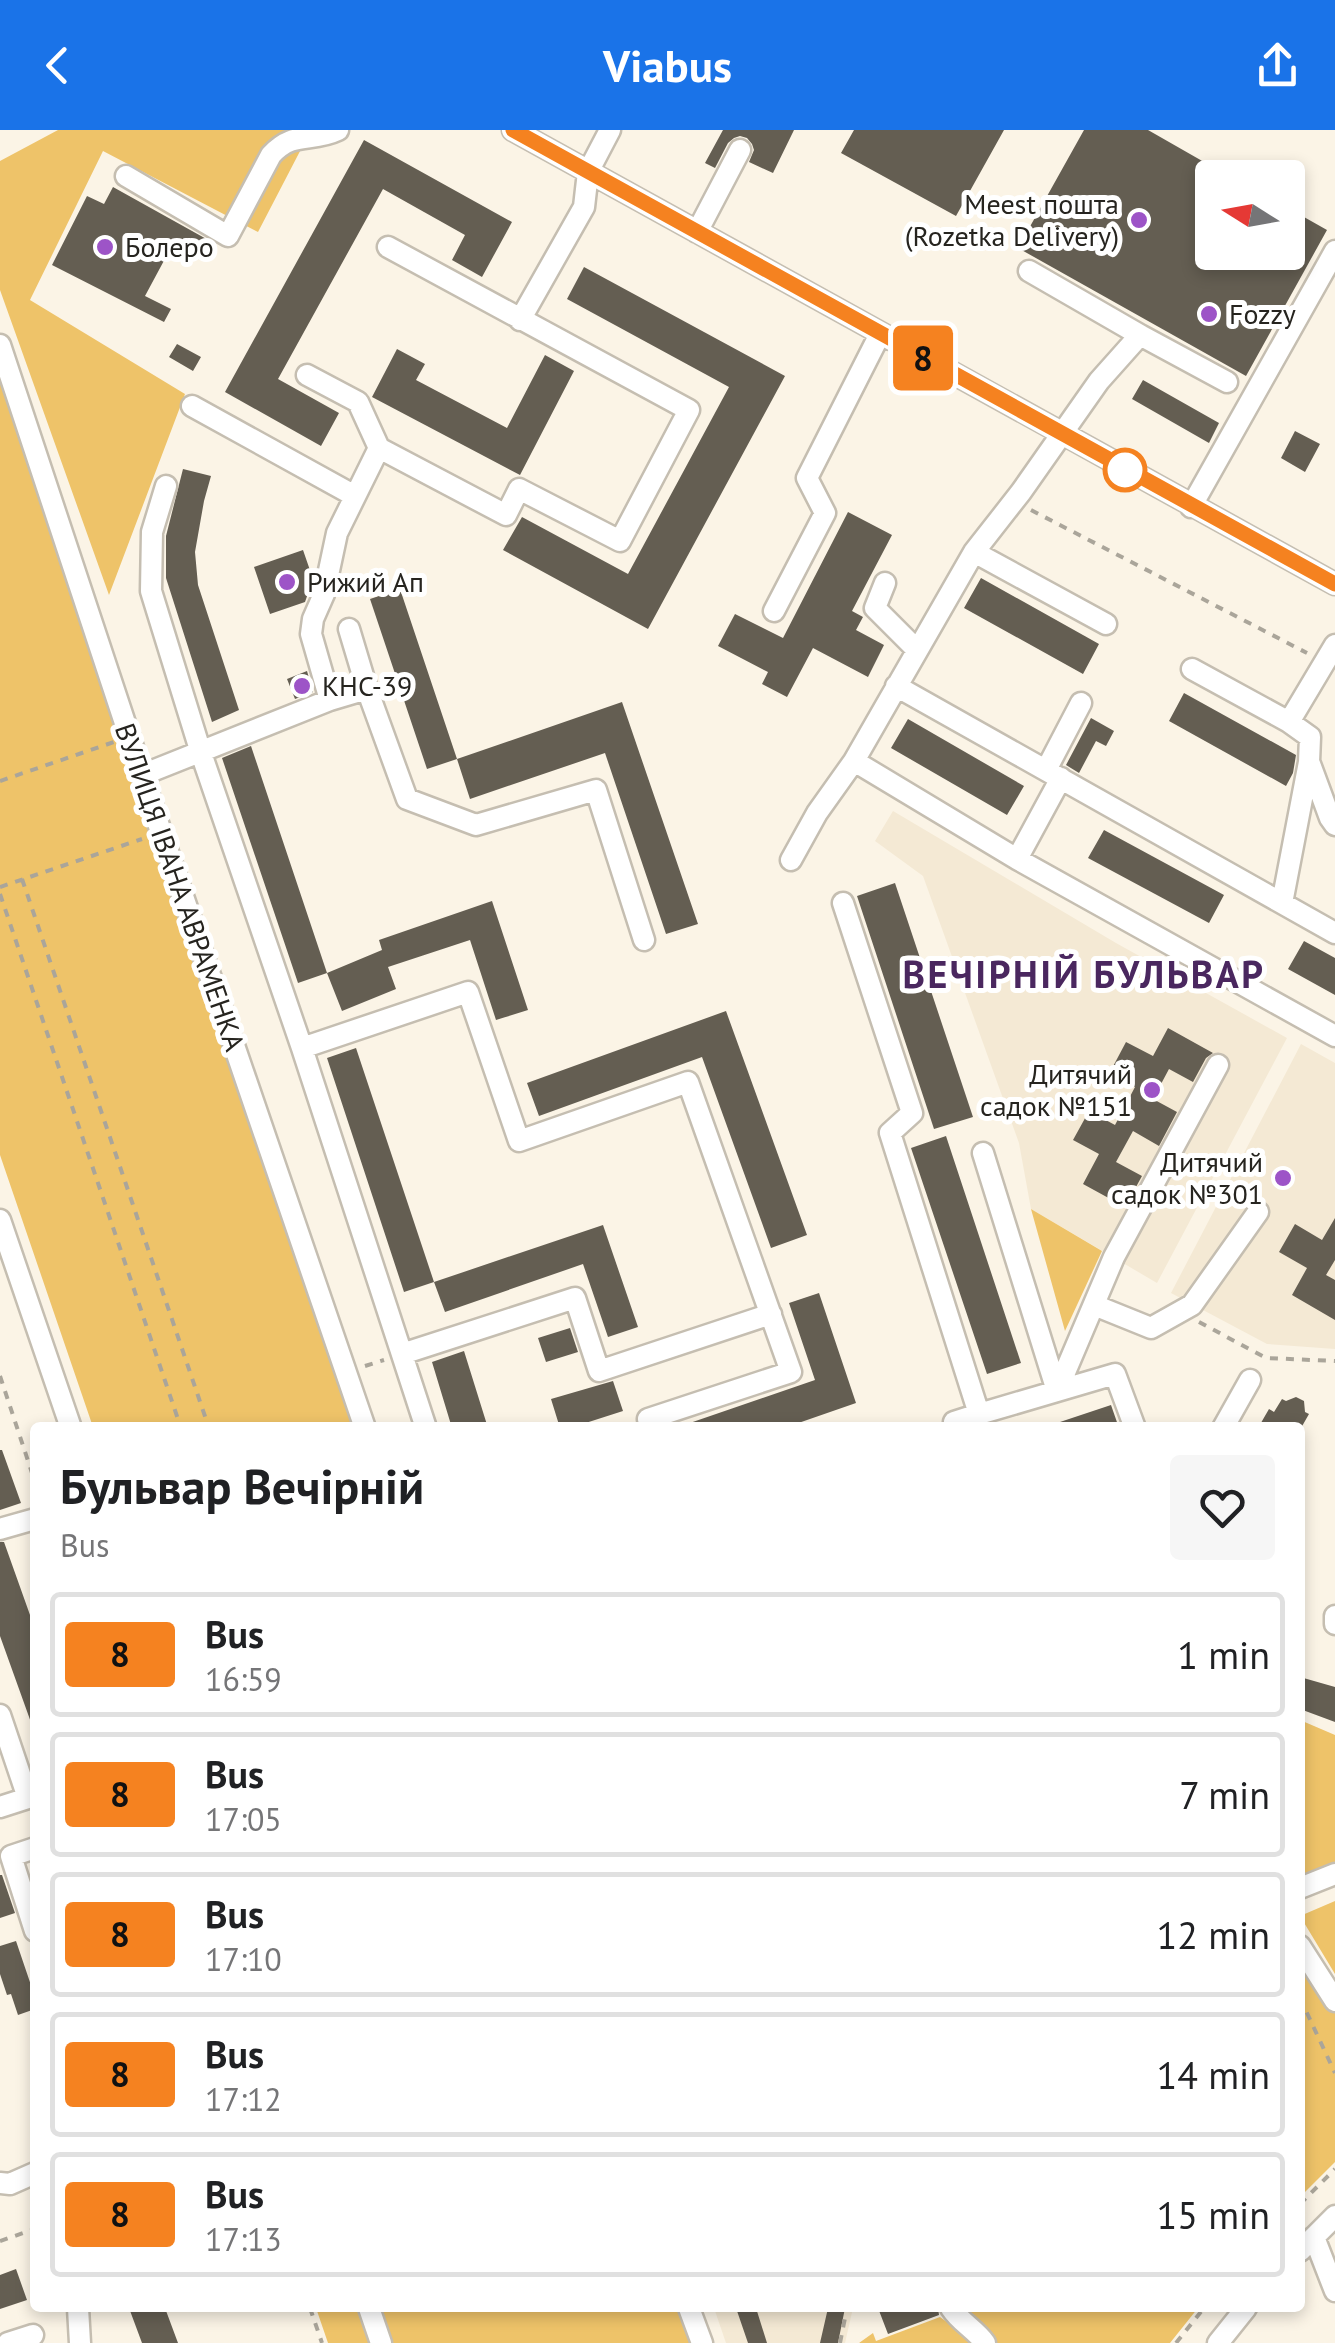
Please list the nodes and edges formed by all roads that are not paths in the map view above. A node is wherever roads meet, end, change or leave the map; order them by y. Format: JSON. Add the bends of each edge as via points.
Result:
{"nodes":[{"id":1,"x":338,"y":130,"type":"edge"},
{"id":2,"x":513,"y":130,"type":"edge"},
{"id":3,"x":610,"y":130,"type":"edge"},
{"id":4,"x":740,"y":150,"type":"dead end"},
{"id":5,"x":588,"y":172,"type":"junction"},
{"id":6,"x":126,"y":176,"type":"dead end"},
{"id":7,"x":696,"y":232,"type":"junction"},
{"id":8,"x":388,"y":247,"type":"dead end"},
{"id":9,"x":1335,"y":252,"type":"edge"},
{"id":10,"x":1029,"y":271,"type":"dead end"},
{"id":11,"x":520,"y":320,"type":"junction"},
{"id":12,"x":880,"y":334,"type":"junction"},
{"id":13,"x":1140,"y":335,"type":"junction"},
{"id":14,"x":0,"y":345,"type":"edge"},
{"id":15,"x":307,"y":375,"type":"dead end"},
{"id":16,"x":1227,"y":382,"type":"dead end"},
{"id":17,"x":192,"y":406,"type":"dead end"},
{"id":18,"x":1061,"y":434,"type":"junction"},
{"id":19,"x":379,"y":448,"type":"junction"},
{"id":20,"x":166,"y":486,"type":"dead end"},
{"id":21,"x":355,"y":496,"type":"junction"},
{"id":22,"x":1192,"y":506,"type":"junction"},
{"id":23,"x":974,"y":552,"type":"junction"},
{"id":24,"x":885,"y":583,"type":"dead end"},
{"id":25,"x":1335,"y":584,"type":"edge"},
{"id":26,"x":774,"y":611,"type":"dead end"},
{"id":27,"x":1106,"y":624,"type":"dead end"},
{"id":28,"x":350,"y":629,"type":"dead end"},
{"id":29,"x":917,"y":650,"type":"junction"},
{"id":30,"x":1330,"y":654,"type":"edge"},
{"id":31,"x":1192,"y":669,"type":"dead end"},
{"id":32,"x":896,"y":686,"type":"junction"},
{"id":33,"x":368,"y":688,"type":"junction"},
{"id":34,"x":330,"y":700,"type":"junction"},
{"id":35,"x":1081,"y":703,"type":"dead end"},
{"id":36,"x":1289,"y":722,"type":"junction"},
{"id":37,"x":201,"y":753,"type":"junction"},
{"id":38,"x":854,"y":761,"type":"junction"},
{"id":39,"x":1309,"y":762,"type":"junction"},
{"id":40,"x":1053,"y":774,"type":"junction"},
{"id":41,"x":142,"y":775,"type":"junction"},
{"id":42,"x":1335,"y":826,"type":"edge"},
{"id":43,"x":1018,"y":859,"type":"junction"},
{"id":44,"x":791,"y":860,"type":"dead end"},
{"id":45,"x":843,"y":903,"type":"dead end"},
{"id":46,"x":1282,"y":903,"type":"junction"},
{"id":47,"x":1335,"y":933,"type":"edge"},
{"id":48,"x":644,"y":940,"type":"dead end"},
{"id":49,"x":1335,"y":1036,"type":"edge"},
{"id":50,"x":302,"y":1048,"type":"junction"},
{"id":51,"x":1218,"y":1064,"type":"dead end"},
{"id":52,"x":983,"y":1153,"type":"dead end"},
{"id":53,"x":1258,"y":1212,"type":"dead end"},
{"id":54,"x":0,"y":1220,"type":"edge"},
{"id":55,"x":1094,"y":1305,"type":"junction"},
{"id":56,"x":771,"y":1314,"type":"junction"},
{"id":57,"x":402,"y":1354,"type":"junction"},
{"id":58,"x":1250,"y":1380,"type":"dead end"},
{"id":59,"x":1057,"y":1391,"type":"junction"},
{"id":60,"x":979,"y":1414,"type":"junction"},
{"id":61,"x":648,"y":1419,"type":"dead end"},
{"id":62,"x":69,"y":1422,"type":"edge"},
{"id":63,"x":363,"y":1422,"type":"edge"},
{"id":64,"x":424,"y":1422,"type":"edge"},
{"id":65,"x":959,"y":1422,"type":"edge"},
{"id":66,"x":1133,"y":1422,"type":"edge"},
{"id":67,"x":1226,"y":1422,"type":"edge"},
{"id":68,"x":30,"y":1520,"type":"edge"},
{"id":69,"x":0,"y":1529,"type":"edge"},
{"id":70,"x":1335,"y":1616,"type":"edge"},
{"id":71,"x":1335,"y":1624,"type":"edge"},
{"id":72,"x":0,"y":1715,"type":"edge"},
{"id":73,"x":0,"y":1807,"type":"edge"},
{"id":74,"x":30,"y":1850,"type":"edge"},
{"id":75,"x":1335,"y":1874,"type":"edge"},
{"id":76,"x":1305,"y":1886,"type":"edge"},
{"id":77,"x":30,"y":1916,"type":"edge"},
{"id":78,"x":1305,"y":1954,"type":"edge"},
{"id":79,"x":1335,"y":2001,"type":"edge"},
{"id":80,"x":30,"y":2175,"type":"edge"},
{"id":81,"x":0,"y":2183,"type":"edge"},
{"id":82,"x":1335,"y":2216,"type":"edge"},
{"id":83,"x":1307,"y":2244,"type":"edge"},
{"id":84,"x":1335,"y":2291,"type":"edge"},
{"id":85,"x":78,"y":2312,"type":"edge"},
{"id":86,"x":375,"y":2312,"type":"edge"},
{"id":87,"x":690,"y":2312,"type":"edge"},
{"id":88,"x":954,"y":2312,"type":"edge"},
{"id":89,"x":1243,"y":2312,"type":"edge"},
{"id":90,"x":33,"y":2334,"type":"dead end"},
{"id":91,"x":8,"y":2343,"type":"edge"},
{"id":92,"x":80,"y":2343,"type":"edge"},
{"id":93,"x":381,"y":2343,"type":"edge"},
{"id":94,"x":702,"y":2343,"type":"edge"},
{"id":95,"x":984,"y":2343,"type":"edge"},
{"id":96,"x":1218,"y":2343,"type":"edge"}],
"edges":[{"from":1,"to":6,"type":"street","via":[[278,146],[228,236]]},
{"from":2,"to":5,"type":"street"},
{"from":3,"to":5,"type":"street"},
{"from":4,"to":7,"type":"street"},
{"from":5,"to":7,"type":"street"},
{"from":5,"to":11,"type":"street","via":[[584,208]]},
{"from":7,"to":12,"type":"street"},
{"from":8,"to":11,"type":"street"},
{"from":9,"to":22,"type":"street"},
{"from":10,"to":13,"type":"street"},
{"from":11,"to":19,"type":"street","via":[[689,410],[620,541],[519,489],[506,515]]},
{"from":12,"to":18,"type":"street"},
{"from":12,"to":26,"type":"street","via":[[807,478],[826,513]]},
{"from":13,"to":16,"type":"street"},
{"from":13,"to":18,"type":"street"},
{"from":14,"to":41,"type":"street","name":"ВУЛИЦЯ ІВАНА АВРАМЕНКА"},
{"from":15,"to":19,"type":"street","via":[[358,402]]},
{"from":17,"to":21,"type":"street"},
{"from":18,"to":22,"type":"street"},
{"from":18,"to":23,"type":"street"},
{"from":19,"to":21,"type":"street"},
{"from":20,"to":37,"type":"street","via":[[152,532],[151,591]]},
{"from":21,"to":34,"type":"street","via":[[337,533],[311,634]]},
{"from":22,"to":25,"type":"street"},
{"from":23,"to":27,"type":"street"},
{"from":23,"to":29,"type":"street"},
{"from":24,"to":29,"type":"street","via":[[875,608]]},
{"from":28,"to":33,"type":"street"},
{"from":29,"to":32,"type":"street"},
{"from":30,"to":36,"type":"street"},
{"from":31,"to":36,"type":"street"},
{"from":32,"to":38,"type":"street"},
{"from":32,"to":40,"type":"street"},
{"from":33,"to":34,"type":"street"},
{"from":33,"to":48,"type":"street","via":[[406,799],[476,826],[596,790]]},
{"from":34,"to":37,"type":"street"},
{"from":35,"to":40,"type":"street"},
{"from":36,"to":39,"type":"street","via":[[1310,737]]},
{"from":37,"to":41,"type":"street"},
{"from":37,"to":50,"type":"street"},
{"from":38,"to":43,"type":"street"},
{"from":38,"to":44,"type":"street"},
{"from":39,"to":42,"type":"street"},
{"from":39,"to":46,"type":"street"},
{"from":40,"to":43,"type":"street"},
{"from":40,"to":46,"type":"street"},
{"from":41,"to":63,"type":"street","name":"ВУЛИЦЯ ІВАНА АВРАМЕНКА"},
{"from":43,"to":49,"type":"street"},
{"from":45,"to":60,"type":"street","via":[[912,1113],[890,1133]]},
{"from":46,"to":47,"type":"street"},
{"from":50,"to":56,"type":"street","via":[[468,992],[519,1142],[688,1082]]},
{"from":50,"to":57,"type":"street"},
{"from":51,"to":55,"type":"street"},
{"from":52,"to":59,"type":"street"},
{"from":53,"to":55,"type":"street","via":[[1192,1304],[1152,1328]]},
{"from":54,"to":62,"type":"street"},
{"from":55,"to":59,"type":"street"},
{"from":56,"to":57,"type":"street","via":[[599,1371],[575,1298]]},
{"from":56,"to":61,"type":"street","via":[[791,1372]]},
{"from":57,"to":64,"type":"street"},
{"from":58,"to":67,"type":"street"},
{"from":59,"to":60,"type":"street"},
{"from":59,"to":66,"type":"street","via":[[1115,1374]]},
{"from":60,"to":65,"type":"street"},
{"from":68,"to":69,"type":"street"},
{"from":70,"to":71,"type":"street"},
{"from":72,"to":73,"type":"street","via":[[28,1798]]},
{"from":74,"to":77,"type":"street","via":[[11,1856]]},
{"from":75,"to":76,"type":"street"},
{"from":78,"to":79,"type":"street"},
{"from":80,"to":81,"type":"street"},
{"from":82,"to":83,"type":"street"},
{"from":83,"to":84,"type":"street"},
{"from":85,"to":92,"type":"street"},
{"from":86,"to":93,"type":"street"},
{"from":87,"to":94,"type":"street"},
{"from":88,"to":95,"type":"street"},
{"from":89,"to":96,"type":"street"},
{"from":90,"to":91,"type":"street"}]}
